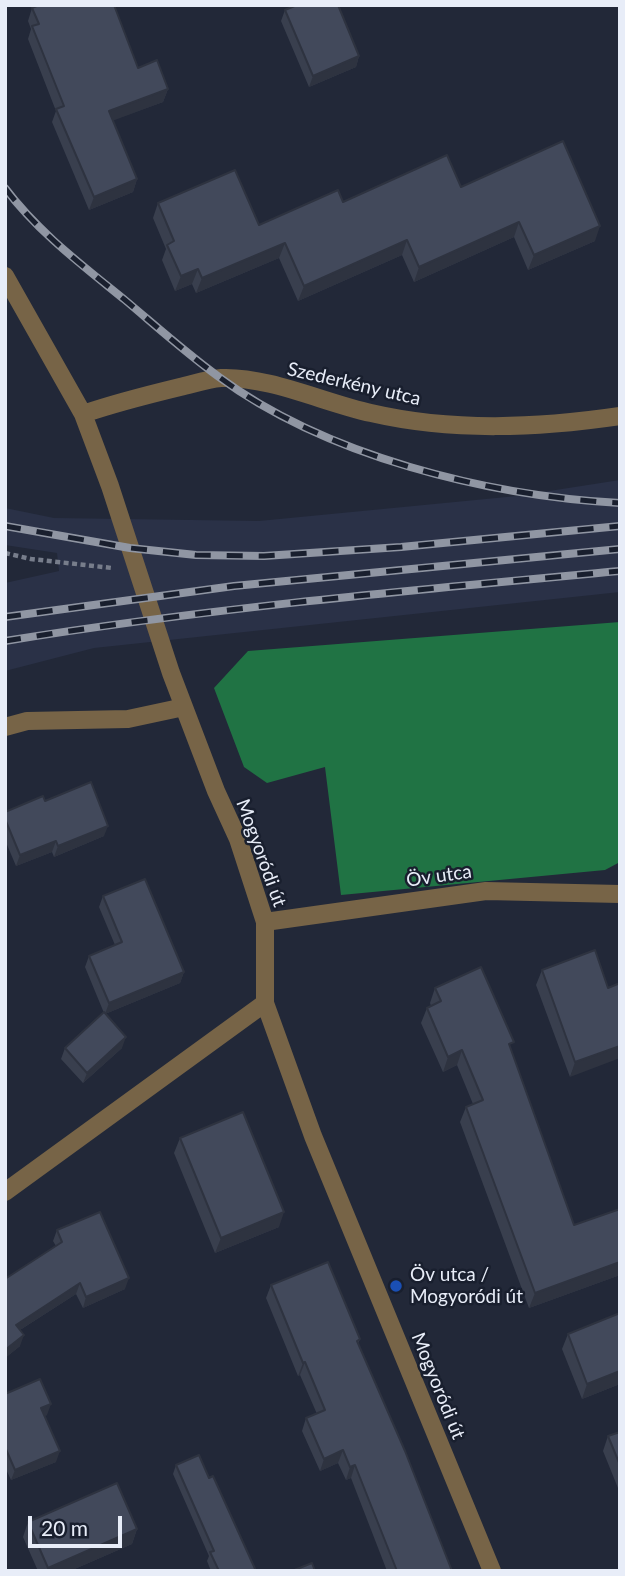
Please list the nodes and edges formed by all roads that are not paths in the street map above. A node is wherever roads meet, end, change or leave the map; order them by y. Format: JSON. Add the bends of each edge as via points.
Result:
{"nodes":[{"id":1,"x":5,"y":276,"type":"edge"},
{"id":2,"x":83,"y":414,"type":"junction"},
{"id":3,"x":620,"y":416,"type":"edge"},
{"id":4,"x":184,"y":707,"type":"junction"},
{"id":5,"x":5,"y":727,"type":"edge"},
{"id":6,"x":620,"y":894,"type":"edge"},
{"id":7,"x":265,"y":922,"type":"junction"},
{"id":8,"x":265,"y":1003,"type":"junction"},
{"id":9,"x":5,"y":1192,"type":"edge"},
{"id":10,"x":492,"y":1571,"type":"edge"}],
"edges":[{"from":1,"to":2,"type":"street","name":"Mogyoródi út"},
{"from":2,"to":3,"type":"street","name":"Szederkény utca","via":[[220,378],[261,383],[372,414],[454,425],[529,425]]},
{"from":2,"to":4,"type":"street","name":"Mogyoródi út"},
{"from":4,"to":5,"type":"street","via":[[128,719],[27,721]]},
{"from":4,"to":7,"type":"street","name":"Mogyoródi út","via":[[238,839]]},
{"from":6,"to":7,"type":"street","name":"Öv utca","via":[[486,891]]},
{"from":7,"to":8,"type":"street","name":"Mogyoródi út"},
{"from":8,"to":9,"type":"street"},
{"from":8,"to":10,"type":"street","name":"Mogyoródi út","via":[[313,1136]]}]}
